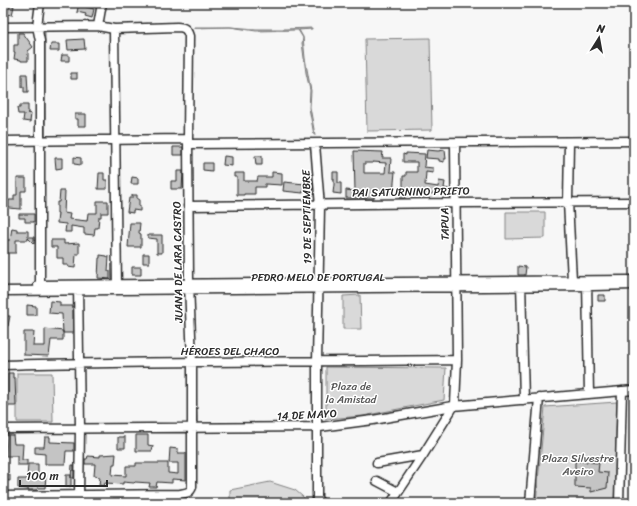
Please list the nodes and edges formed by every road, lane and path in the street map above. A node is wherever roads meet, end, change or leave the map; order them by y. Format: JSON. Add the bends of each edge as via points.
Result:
{"nodes":[{"id":1,"x":40,"y":3,"type":"edge"},
{"id":2,"x":102,"y":3,"type":"edge"},
{"id":3,"x":37,"y":26,"type":"junction"},
{"id":4,"x":98,"y":26,"type":"junction"},
{"id":5,"x":3,"y":27,"type":"edge"},
{"id":6,"x":114,"y":29,"type":"junction"},
{"id":7,"x":115,"y":140,"type":"junction"},
{"id":8,"x":3,"y":141,"type":"edge"},
{"id":9,"x":40,"y":141,"type":"junction"},
{"id":10,"x":634,"y":141,"type":"edge"},
{"id":11,"x":188,"y":142,"type":"junction"},
{"id":12,"x":569,"y":142,"type":"junction"},
{"id":13,"x":455,"y":143,"type":"junction"},
{"id":14,"x":315,"y":144,"type":"junction"},
{"id":15,"x":456,"y":202,"type":"junction"},
{"id":16,"x":568,"y":202,"type":"junction"},
{"id":17,"x":634,"y":202,"type":"edge"},
{"id":18,"x":319,"y":204,"type":"junction"},
{"id":19,"x":188,"y":206,"type":"junction"},
{"id":20,"x":572,"y":280,"type":"junction"},
{"id":21,"x":634,"y":280,"type":"edge"},
{"id":22,"x":587,"y":283,"type":"junction"},
{"id":23,"x":457,"y":284,"type":"junction"},
{"id":24,"x":521,"y":284,"type":"junction"},
{"id":25,"x":3,"y":285,"type":"edge"},
{"id":26,"x":318,"y":285,"type":"junction"},
{"id":27,"x":634,"y":285,"type":"edge"},
{"id":28,"x":189,"y":286,"type":"junction"},
{"id":29,"x":78,"y":287,"type":"junction"},
{"id":30,"x":117,"y":287,"type":"junction"},
{"id":31,"x":40,"y":288,"type":"junction"},
{"id":32,"x":3,"y":291,"type":"edge"},
{"id":33,"x":457,"y":360,"type":"junction"},
{"id":34,"x":192,"y":362,"type":"junction"},
{"id":35,"x":317,"y":362,"type":"junction"},
{"id":36,"x":79,"y":363,"type":"junction"},
{"id":37,"x":3,"y":365,"type":"edge"},
{"id":38,"x":634,"y":390,"type":"edge"},
{"id":39,"x":622,"y":391,"type":"junction"},
{"id":40,"x":589,"y":394,"type":"junction"},
{"id":41,"x":538,"y":398,"type":"junction"},
{"id":42,"x":524,"y":400,"type":"junction"},
{"id":43,"x":454,"y":406,"type":"junction"},
{"id":44,"x":317,"y":427,"type":"junction"},
{"id":45,"x":192,"y":428,"type":"junction"},
{"id":46,"x":80,"y":429,"type":"junction"},
{"id":47,"x":3,"y":430,"type":"edge"},
{"id":48,"x":423,"y":455,"type":"junction"},
{"id":49,"x":377,"y":463,"type":"dead end"},
{"id":50,"x":378,"y":481,"type":"dead end"},
{"id":51,"x":398,"y":492,"type":"junction"},
{"id":52,"x":155,"y":494,"type":"junction"},
{"id":53,"x":79,"y":495,"type":"junction"},
{"id":54,"x":3,"y":496,"type":"edge"},
{"id":55,"x":156,"y":503,"type":"edge"},
{"id":56,"x":321,"y":503,"type":"edge"},
{"id":57,"x":391,"y":503,"type":"edge"},
{"id":58,"x":530,"y":503,"type":"edge"},
{"id":59,"x":619,"y":503,"type":"edge"}],
"edges":[{"from":1,"to":3,"type":"street"},
{"from":2,"to":4,"type":"street"},
{"from":3,"to":4,"type":"street"},
{"from":3,"to":5,"type":"street"},
{"from":3,"to":9,"type":"street","via":[[40,41]]},
{"from":4,"to":6,"type":"street"},
{"from":6,"to":7,"type":"street"},
{"from":6,"to":11,"type":"street","name":"JUANA DE LARA CASTRO","via":[[183,27],[187,30]]},
{"from":7,"to":9,"type":"street"},
{"from":7,"to":11,"type":"street"},
{"from":7,"to":30,"type":"street"},
{"from":8,"to":9,"type":"street"},
{"from":9,"to":31,"type":"street"},
{"from":10,"to":12,"type":"street"},
{"from":11,"to":14,"type":"street"},
{"from":11,"to":19,"type":"street","name":"JUANA DE LARA CASTRO"},
{"from":12,"to":13,"type":"street"},
{"from":12,"to":16,"type":"street"},
{"from":13,"to":14,"type":"street"},
{"from":13,"to":15,"type":"street","name":"TAPUA"},
{"from":14,"to":18,"type":"street","name":"19 DE SEPTIEMBRE"},
{"from":15,"to":16,"type":"street","name":"PAI SATURNINO PRIETO"},
{"from":15,"to":18,"type":"street","name":"PAI SATURNINO PRIETO"},
{"from":15,"to":23,"type":"street","name":"TAPUA"},
{"from":16,"to":17,"type":"street","name":"PAI SATURNINO PRIETO"},
{"from":16,"to":20,"type":"street"},
{"from":18,"to":19,"type":"street","name":"PAI SATURNINO PRIETO"},
{"from":18,"to":26,"type":"street","name":"19 DE SEPTIEMBRE"},
{"from":19,"to":28,"type":"street","name":"JUANA DE LARA CASTRO"},
{"from":20,"to":22,"type":"street","name":"PEDRO MELO DE PORTUGAL"},
{"from":20,"to":24,"type":"street","name":"PEDRO MELO DE PORTUGAL"},
{"from":21,"to":22,"type":"street","name":"PEDRO MELO DE PORTUGAL"},
{"from":22,"to":24,"type":"street","name":"PEDRO MELO DE PORTUGAL"},
{"from":22,"to":27,"type":"street","name":"PEDRO MELO DE PORTUGAL"},
{"from":22,"to":40,"type":"street"},
{"from":23,"to":24,"type":"street","name":"PEDRO MELO DE PORTUGAL"},
{"from":23,"to":26,"type":"street","name":"PEDRO MELO DE PORTUGAL"},
{"from":23,"to":33,"type":"street","name":"TAPUA"},
{"from":24,"to":42,"type":"street"},
{"from":25,"to":31,"type":"street","name":"PEDRO MELO DE PORTUGAL"},
{"from":26,"to":28,"type":"street","name":"PEDRO MELO DE PORTUGAL"},
{"from":26,"to":35,"type":"street","name":"19 DE SEPTIEMBRE"},
{"from":28,"to":30,"type":"street","name":"PEDRO MELO DE PORTUGAL"},
{"from":28,"to":34,"type":"street","name":"JUANA DE LARA CASTRO"},
{"from":29,"to":30,"type":"street","name":"PEDRO MELO DE PORTUGAL"},
{"from":29,"to":31,"type":"street","name":"PEDRO MELO DE PORTUGAL"},
{"from":29,"to":36,"type":"street"},
{"from":31,"to":32,"type":"street","name":"PEDRO MELO DE PORTUGAL"},
{"from":33,"to":35,"type":"street","name":"HÉROES DEL CHACO"},
{"from":33,"to":43,"type":"street","name":"TAPUA"},
{"from":34,"to":35,"type":"street","name":"HÉROES DEL CHACO"},
{"from":34,"to":36,"type":"street","name":"HÉROES DEL CHACO"},
{"from":34,"to":45,"type":"street","name":"JUANA DE LARA CASTRO"},
{"from":35,"to":44,"type":"street","name":"19 DE SEPTIEMBRE"},
{"from":36,"to":37,"type":"street","name":"HÉROES DEL CHACO"},
{"from":36,"to":46,"type":"street"},
{"from":38,"to":39,"type":"street","name":"14 DE MAYO"},
{"from":39,"to":40,"type":"street","name":"14 DE MAYO"},
{"from":39,"to":59,"type":"street"},
{"from":40,"to":41,"type":"street","name":"14 DE MAYO"},
{"from":41,"to":42,"type":"street","name":"14 DE MAYO"},
{"from":41,"to":58,"type":"street"},
{"from":42,"to":43,"type":"street","name":"14 DE MAYO"},
{"from":43,"to":44,"type":"street","name":"14 DE MAYO"},
{"from":43,"to":48,"type":"street"},
{"from":44,"to":45,"type":"street","name":"14 DE MAYO"},
{"from":44,"to":56,"type":"street","name":"19 DE SEPTIEMBRE","via":[[317,496],[318,502]]},
{"from":45,"to":46,"type":"street","name":"14 DE MAYO"},
{"from":45,"to":52,"type":"street","name":"JUANA DE LARA CASTRO","via":[[191,491]]},
{"from":46,"to":47,"type":"street","name":"14 DE MAYO"},
{"from":46,"to":53,"type":"street"},
{"from":48,"to":49,"type":"street"},
{"from":48,"to":51,"type":"street"},
{"from":50,"to":51,"type":"street"},
{"from":51,"to":57,"type":"street"},
{"from":52,"to":53,"type":"street"},
{"from":52,"to":55,"type":"street"},
{"from":53,"to":54,"type":"street"}]}
